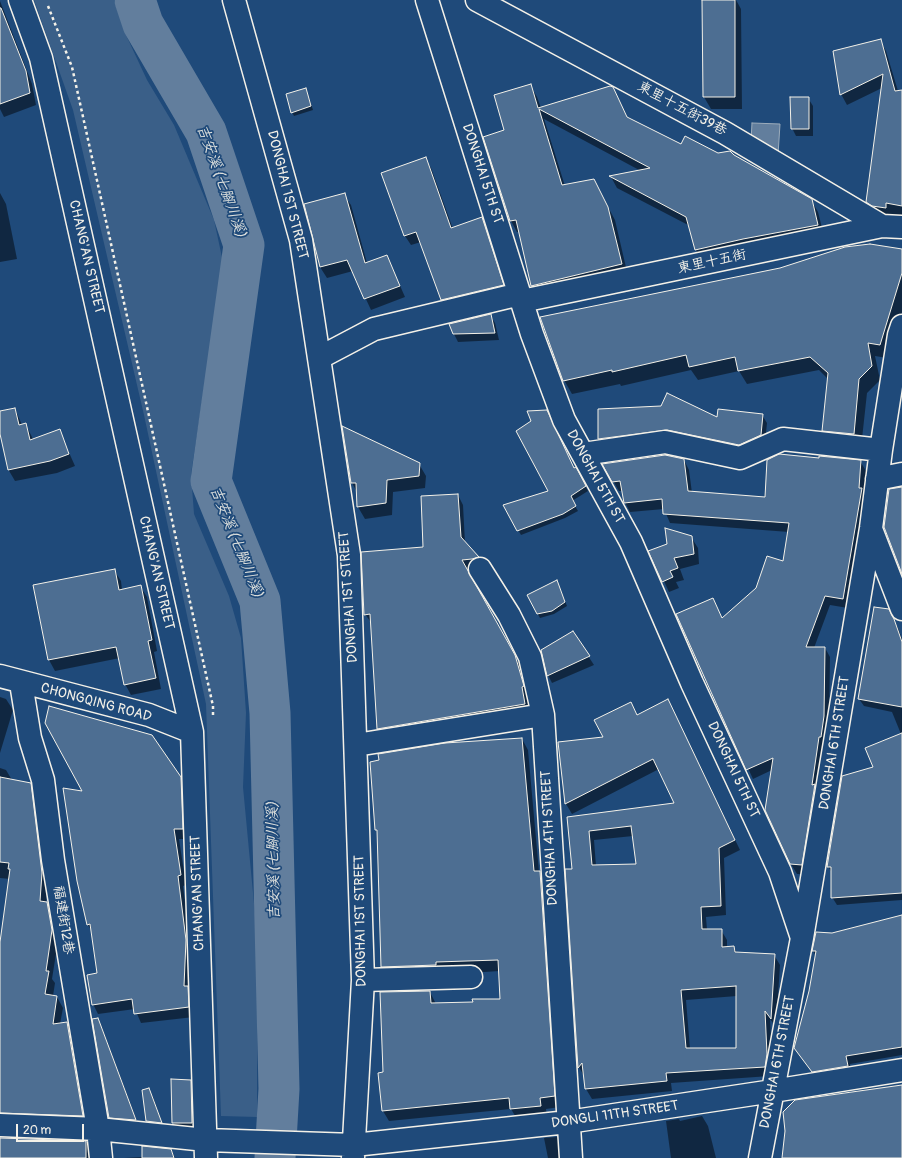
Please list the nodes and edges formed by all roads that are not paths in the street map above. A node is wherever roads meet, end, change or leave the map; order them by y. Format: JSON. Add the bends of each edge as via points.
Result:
{"nodes":[{"id":1,"x":20,"y":0,"type":"edge"},
{"id":2,"x":234,"y":0,"type":"edge"},
{"id":3,"x":427,"y":0,"type":"edge"},
{"id":4,"x":477,"y":0,"type":"edge"},
{"id":5,"x":892,"y":226,"type":"edge"},
{"id":6,"x":521,"y":298,"type":"junction"},
{"id":7,"x":902,"y":326,"type":"edge"},
{"id":8,"x":319,"y":358,"type":"junction"},
{"id":9,"x":881,"y":450,"type":"junction"},
{"id":10,"x":583,"y":454,"type":"junction"},
{"id":11,"x":902,"y":474,"type":"edge"},
{"id":12,"x":876,"y":479,"type":"junction"},
{"id":13,"x":871,"y":528,"type":"junction"},
{"id":14,"x":480,"y":569,"type":"dead end"},
{"id":15,"x":902,"y":608,"type":"edge"},
{"id":16,"x":0,"y":676,"type":"edge"},
{"id":17,"x":21,"y":683,"type":"junction"},
{"id":18,"x":543,"y":715,"type":"junction"},
{"id":19,"x":192,"y":732,"type":"junction"},
{"id":20,"x":356,"y":745,"type":"junction"},
{"id":21,"x":802,"y":938,"type":"junction"},
{"id":22,"x":471,"y":977,"type":"dead end"},
{"id":23,"x":363,"y":980,"type":"junction"},
{"id":24,"x":902,"y":1070,"type":"edge"},
{"id":25,"x":773,"y":1091,"type":"junction"},
{"id":26,"x":568,"y":1122,"type":"junction"},
{"id":27,"x":0,"y":1125,"type":"edge"},
{"id":28,"x":98,"y":1129,"type":"junction"},
{"id":29,"x":206,"y":1149,"type":"edge"},
{"id":30,"x":354,"y":1151,"type":"edge"},
{"id":31,"x":101,"y":1158,"type":"edge"},
{"id":32,"x":571,"y":1158,"type":"edge"},
{"id":33,"x":760,"y":1158,"type":"edge"}],
"edges":[{"from":1,"to":19,"type":"street","name":"CHANG'AN STREET","via":[[41,58]]},
{"from":2,"to":8,"type":"street","name":"DONGHAI 1ST STREET","via":[[301,240]]},
{"from":3,"to":6,"type":"street","name":"DONGHAI 5TH ST"},
{"from":4,"to":5,"type":"street","name":"東里十五街39巷"},
{"from":5,"to":6,"type":"street","name":"東里十五街"},
{"from":6,"to":8,"type":"street","name":"東里十五街","via":[[374,329]]},
{"from":6,"to":10,"type":"street","name":"DONGHAI 5TH ST","via":[[564,420]]},
{"from":7,"to":9,"type":"street","name":"DONGHAI 6TH STREET"},
{"from":8,"to":20,"type":"street","name":"DONGHAI 1ST STREET","via":[[349,554]]},
{"from":9,"to":10,"type":"street","via":[[783,439],[740,458],[665,442]]},
{"from":9,"to":12,"type":"street","name":"DONGHAI 6TH STREET"},
{"from":10,"to":21,"type":"street","name":"DONGHAI 5TH ST","via":[[631,542],[692,682],[780,872]]},
{"from":11,"to":12,"type":"street"},
{"from":12,"to":13,"type":"street","name":"DONGHAI 6TH STREET"},
{"from":13,"to":15,"type":"street"},
{"from":13,"to":21,"type":"street","name":"DONGHAI 6TH STREET"},
{"from":14,"to":18,"type":"street","name":"DONGHAI 4TH STREET","via":[[509,615],[530,656]]},
{"from":16,"to":17,"type":"street","name":"CHONGQING ROAD"},
{"from":17,"to":19,"type":"street","name":"CHONGQING ROAD","via":[[149,716]]},
{"from":17,"to":28,"type":"street","name":"福建街12巷","via":[[30,738],[43,780]]},
{"from":18,"to":20,"type":"street"},
{"from":18,"to":26,"type":"street","name":"DONGHAI 4TH STREET"},
{"from":19,"to":29,"type":"street","name":"CHANG'AN STREET"},
{"from":20,"to":23,"type":"street","name":"DONGHAI 1ST STREET"},
{"from":21,"to":25,"type":"street","name":"DONGHAI 6TH STREET"},
{"from":22,"to":23,"type":"street"},
{"from":23,"to":30,"type":"street","name":"DONGHAI 1ST STREET"},
{"from":24,"to":25,"type":"street","name":"DONGLI 11TH STREET"},
{"from":25,"to":26,"type":"street","name":"DONGLI 11TH STREET"},
{"from":25,"to":33,"type":"street","name":"DONGHAI 6TH STREET"},
{"from":26,"to":30,"type":"street","name":"DONGLI 11TH STREET"},
{"from":26,"to":32,"type":"street","name":"DONGHAI 4TH STREET"},
{"from":27,"to":28,"type":"street","name":"DONGLI 11TH STREET"},
{"from":28,"to":29,"type":"street","name":"DONGLI 11TH STREET"},
{"from":28,"to":31,"type":"street","name":"福建街12巷"},
{"from":29,"to":30,"type":"street","name":"DONGLI 11TH STREET","via":[[326,1144]]}]}
